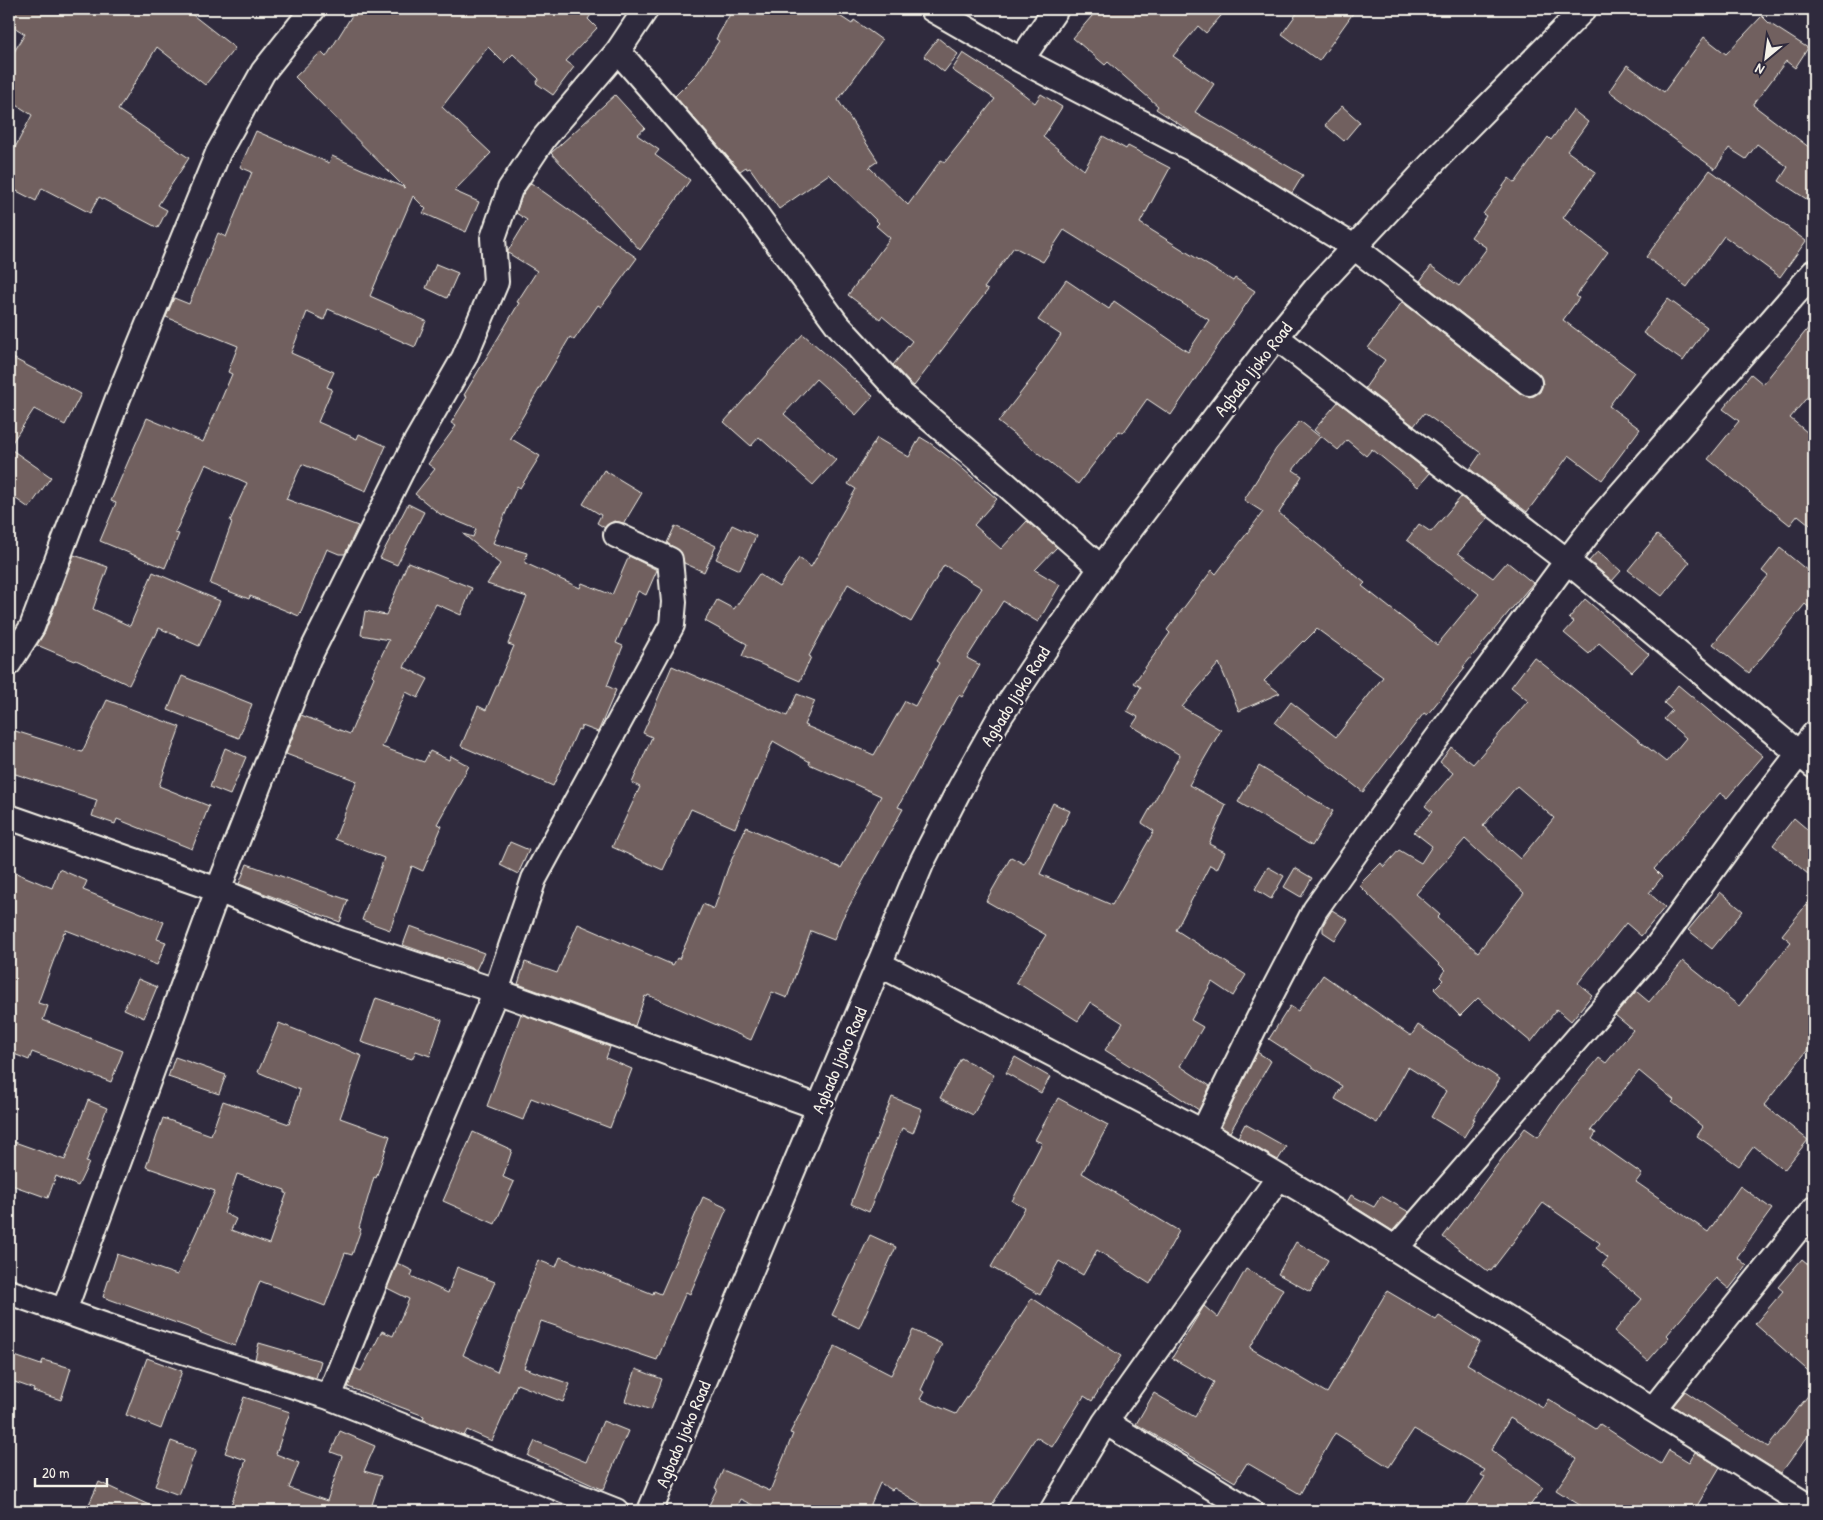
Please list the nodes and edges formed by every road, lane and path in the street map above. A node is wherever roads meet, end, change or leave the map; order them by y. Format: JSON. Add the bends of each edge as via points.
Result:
{"nodes":[{"id":1,"x":312,"y":9,"type":"edge"},
{"id":2,"x":646,"y":9,"type":"edge"},
{"id":3,"x":932,"y":9,"type":"edge"},
{"id":4,"x":1056,"y":9,"type":"edge"},
{"id":5,"x":1584,"y":9,"type":"edge"},
{"id":6,"x":618,"y":52,"type":"junction"},
{"id":7,"x":1021,"y":60,"type":"junction"},
{"id":8,"x":1354,"y":247,"type":"junction"},
{"id":9,"x":1814,"y":272,"type":"edge"},
{"id":10,"x":1276,"y":337,"type":"junction"},
{"id":11,"x":1529,"y":383,"type":"dead end"},
{"id":12,"x":616,"y":535,"type":"dead end"},
{"id":13,"x":1567,"y":561,"type":"junction"},
{"id":14,"x":1101,"y":568,"type":"junction"},
{"id":15,"x":9,"y":663,"type":"edge"},
{"id":16,"x":1814,"y":734,"type":"edge"},
{"id":17,"x":1807,"y":760,"type":"edge"},
{"id":18,"x":9,"y":817,"type":"edge"},
{"id":19,"x":218,"y":890,"type":"junction"},
{"id":20,"x":878,"y":964,"type":"junction"},
{"id":21,"x":496,"y":991,"type":"junction"},
{"id":22,"x":819,"y":1107,"type":"junction"},
{"id":23,"x":1203,"y":1132,"type":"junction"},
{"id":24,"x":1279,"y":1177,"type":"junction"},
{"id":25,"x":1814,"y":1210,"type":"edge"},
{"id":26,"x":1396,"y":1249,"type":"junction"},
{"id":27,"x":9,"y":1292,"type":"edge"},
{"id":28,"x":64,"y":1311,"type":"junction"},
{"id":29,"x":329,"y":1397,"type":"junction"},
{"id":30,"x":1654,"y":1410,"type":"junction"},
{"id":31,"x":1105,"y":1422,"type":"junction"},
{"id":32,"x":1814,"y":1510,"type":"edge"},
{"id":33,"x":616,"y":1511,"type":"edge"},
{"id":34,"x":650,"y":1511,"type":"edge"},
{"id":35,"x":1052,"y":1511,"type":"edge"},
{"id":36,"x":1251,"y":1511,"type":"edge"}],
"edges":[{"from":1,"to":15,"type":"street","via":[[263,72],[218,153],[118,398],[32,627]]},
{"from":2,"to":6,"type":"street"},
{"from":3,"to":7,"type":"street"},
{"from":4,"to":7,"type":"street"},
{"from":5,"to":8,"type":"street","name":"Agbado Ijoko Road"},
{"from":6,"to":14,"type":"street","via":[[739,191],[837,324],[901,394]]},
{"from":6,"to":19,"type":"street","via":[[544,138],[510,189],[494,238],[496,282],[464,358],[416,442],[308,659]]},
{"from":7,"to":8,"type":"street","via":[[1202,154]]},
{"from":8,"to":10,"type":"street","name":"Agbado Ijoko Road"},
{"from":8,"to":11,"type":"street"},
{"from":9,"to":13,"type":"street"},
{"from":10,"to":13,"type":"street"},
{"from":10,"to":14,"type":"street","name":"Agbado Ijoko Road"},
{"from":12,"to":21,"type":"street","via":[[670,560],[674,602],[672,625],[534,879]]},
{"from":13,"to":17,"type":"street"},
{"from":13,"to":23,"type":"street","via":[[1315,910]]},
{"from":14,"to":20,"type":"street","name":"Agbado Ijoko Road","via":[[1001,715],[922,862]]},
{"from":16,"to":17,"type":"street"},
{"from":17,"to":26,"type":"street","via":[[1757,808],[1658,945]]},
{"from":18,"to":19,"type":"street"},
{"from":19,"to":21,"type":"street","via":[[340,940]]},
{"from":19,"to":28,"type":"street"},
{"from":20,"to":22,"type":"street","name":"Agbado Ijoko Road"},
{"from":20,"to":23,"type":"street"},
{"from":21,"to":22,"type":"street"},
{"from":21,"to":29,"type":"street"},
{"from":22,"to":34,"type":"street","name":"Agbado Ijoko Road"},
{"from":23,"to":24,"type":"street"},
{"from":24,"to":26,"type":"street"},
{"from":24,"to":31,"type":"street"},
{"from":25,"to":30,"type":"street"},
{"from":26,"to":30,"type":"street"},
{"from":27,"to":28,"type":"street"},
{"from":28,"to":29,"type":"street"},
{"from":29,"to":33,"type":"street"},
{"from":30,"to":32,"type":"street"},
{"from":31,"to":35,"type":"street"},
{"from":31,"to":36,"type":"street"}]}
